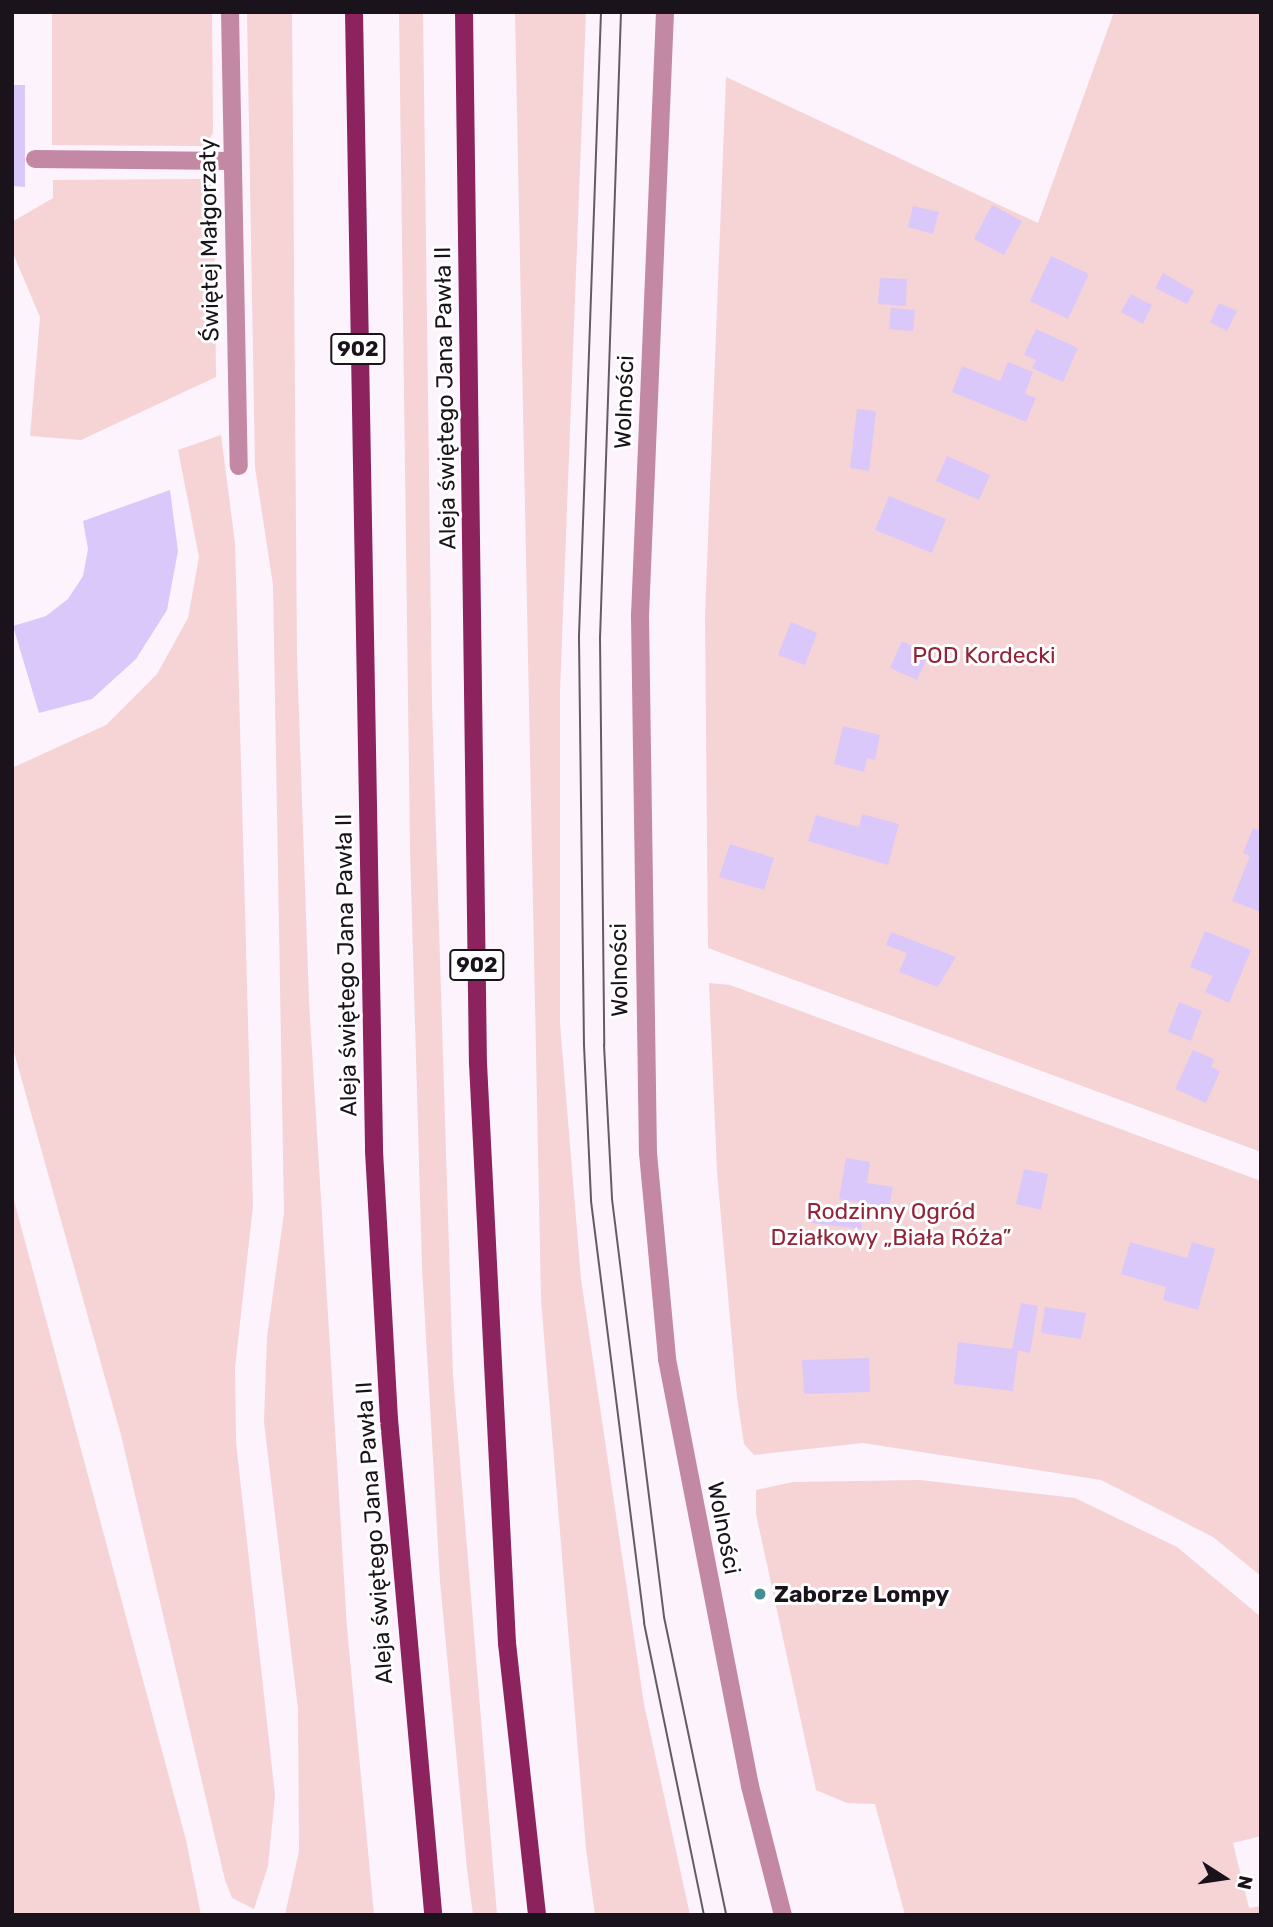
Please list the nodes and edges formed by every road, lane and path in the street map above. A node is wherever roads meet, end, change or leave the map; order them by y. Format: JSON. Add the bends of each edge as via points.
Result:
{"nodes":[{"id":1,"x":230,"y":12,"type":"edge"},
{"id":2,"x":354,"y":12,"type":"edge"},
{"id":3,"x":464,"y":12,"type":"edge"},
{"id":4,"x":665,"y":12,"type":"edge"},
{"id":5,"x":35,"y":159,"type":"dead end"},
{"id":6,"x":232,"y":162,"type":"junction"},
{"id":7,"x":239,"y":466,"type":"dead end"},
{"id":8,"x":433,"y":1915,"type":"edge"},
{"id":9,"x":537,"y":1915,"type":"edge"},
{"id":10,"x":783,"y":1915,"type":"edge"}],
"edges":[{"from":1,"to":6,"type":"street","name":"Świętej Małgorzaty"},
{"from":2,"to":8,"type":"main road","name":"Aleja świętego Jana Pawła II","number":"902","via":[[374,1151],[389,1419]]},
{"from":3,"to":9,"type":"main road","name":"Aleja świętego Jana Pawła II","number":"902","via":[[483,1173],[508,1643]]},
{"from":4,"to":10,"type":"street","name":"Wolności","via":[[640,616],[649,1153],[667,1359],[747,1773]]},
{"from":5,"to":6,"type":"street"},
{"from":6,"to":7,"type":"street","name":"Świętej Małgorzaty"}]}
